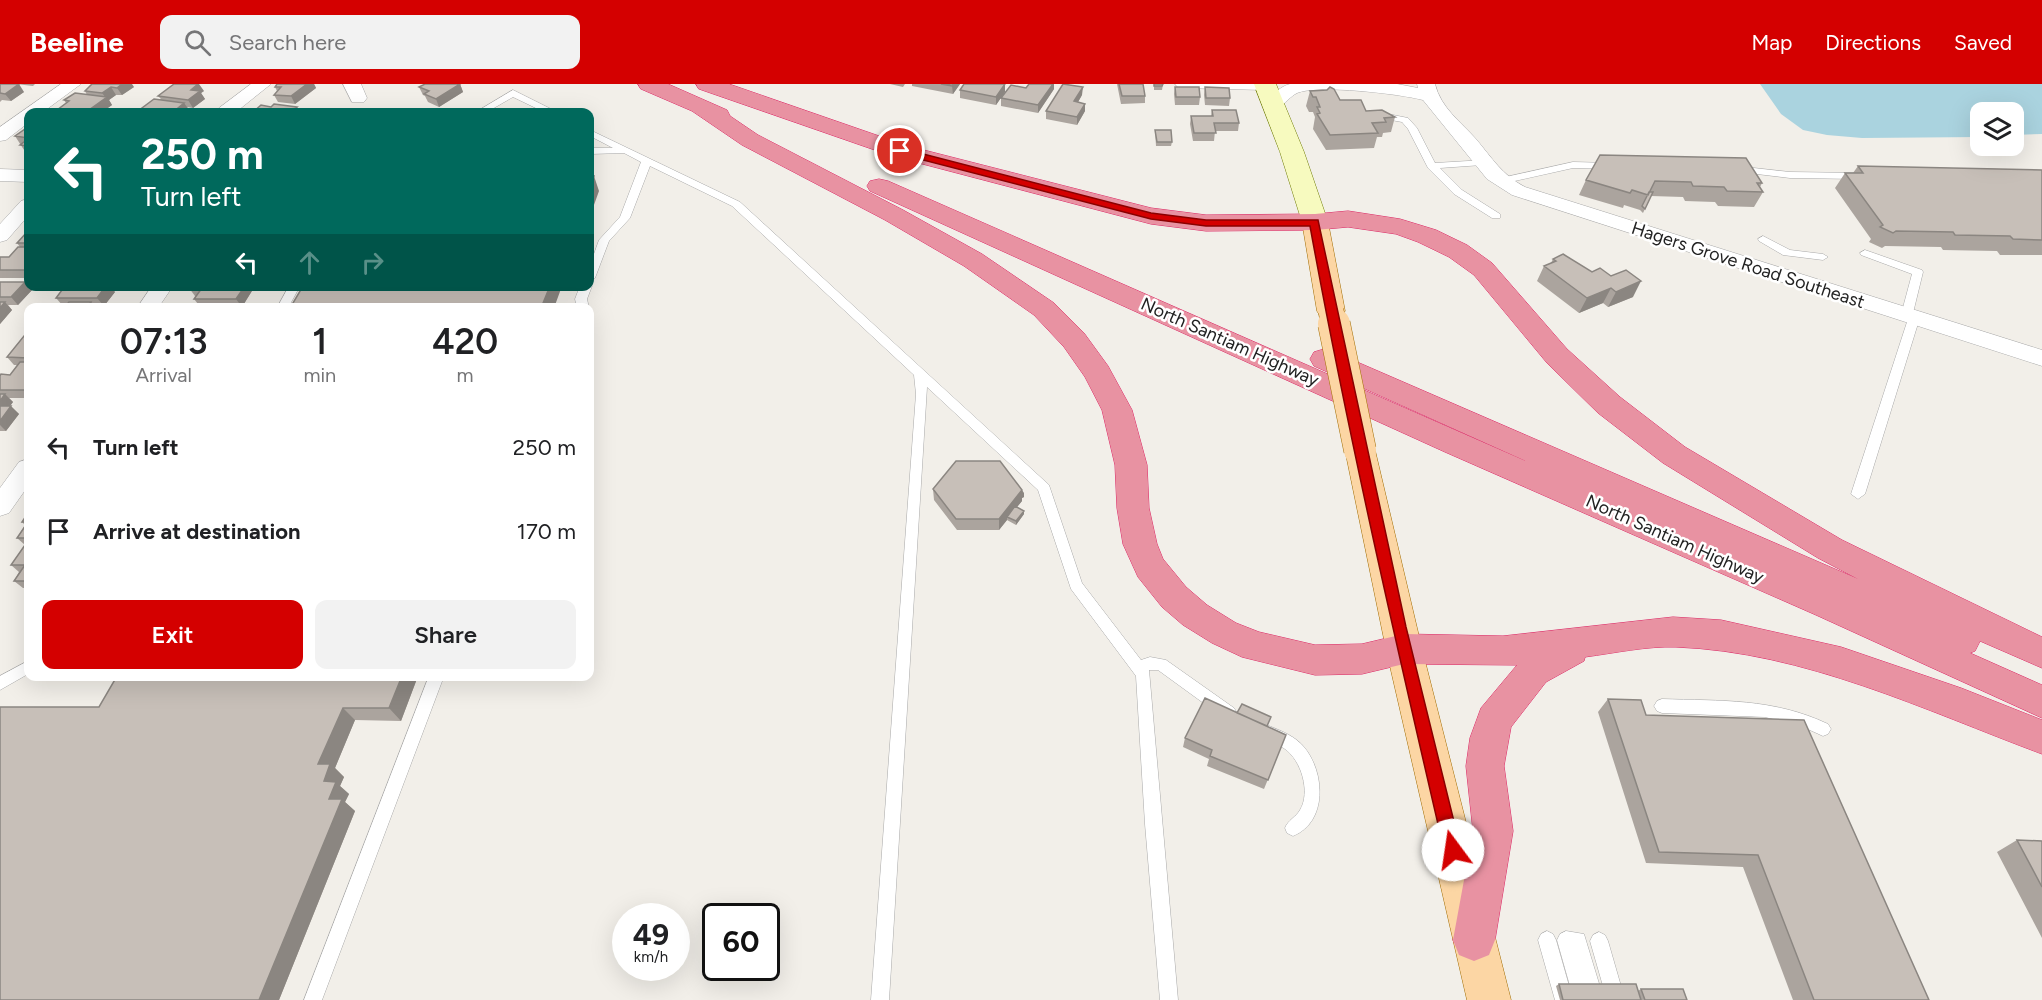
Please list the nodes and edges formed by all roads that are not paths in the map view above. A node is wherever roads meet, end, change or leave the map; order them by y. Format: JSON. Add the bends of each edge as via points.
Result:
{"nodes":[{"id":1,"x":72,"y":84,"type":"edge"},
{"id":2,"x":262,"y":84,"type":"edge"},
{"id":3,"x":649,"y":84,"type":"edge"},
{"id":4,"x":1356,"y":84,"type":"edge"},
{"id":5,"x":1179,"y":86,"type":"edge"},
{"id":6,"x":1439,"y":89,"type":"edge"},
{"id":7,"x":699,"y":91,"type":"edge"},
{"id":8,"x":1268,"y":92,"type":"edge"},
{"id":9,"x":38,"y":108,"type":"edge"},
{"id":10,"x":230,"y":108,"type":"edge"},
{"id":11,"x":488,"y":108,"type":"edge"},
{"id":12,"x":542,"y":108,"type":"edge"},
{"id":13,"x":1373,"y":115,"type":"edge"},
{"id":14,"x":24,"y":118,"type":"edge"},
{"id":15,"x":594,"y":135,"type":"edge"},
{"id":16,"x":0,"y":136,"type":"edge"},
{"id":17,"x":594,"y":151,"type":"edge"},
{"id":18,"x":624,"y":151,"type":"junction"},
{"id":19,"x":1476,"y":154,"type":"junction"},
{"id":20,"x":646,"y":162,"type":"junction"},
{"id":21,"x":1432,"y":166,"type":"junction"},
{"id":22,"x":1619,"y":166,"type":"edge"},
{"id":23,"x":1723,"y":168,"type":"edge"},
{"id":24,"x":0,"y":175,"type":"edge"},
{"id":25,"x":24,"y":176,"type":"edge"},
{"id":26,"x":1868,"y":177,"type":"edge"},
{"id":27,"x":1502,"y":181,"type":"junction"},
{"id":28,"x":24,"y":209,"type":"edge"},
{"id":29,"x":1496,"y":216,"type":"dead end"},
{"id":30,"x":1315,"y":222,"type":"junction"},
{"id":31,"x":0,"y":236,"type":"edge"},
{"id":32,"x":1763,"y":239,"type":"dead end"},
{"id":33,"x":1865,"y":253,"type":"dead end"},
{"id":34,"x":1823,"y":257,"type":"dead end"},
{"id":35,"x":594,"y":267,"type":"edge"},
{"id":36,"x":1910,"y":316,"type":"junction"},
{"id":37,"x":2042,"y":358,"type":"edge"},
{"id":38,"x":920,"y":376,"type":"junction"},
{"id":39,"x":24,"y":473,"type":"edge"},
{"id":40,"x":1858,"y":494,"type":"dead end"},
{"id":41,"x":0,"y":506,"type":"edge"},
{"id":42,"x":1582,"y":644,"type":"junction"},
{"id":43,"x":1404,"y":649,"type":"junction"},
{"id":44,"x":2042,"y":653,"type":"edge"},
{"id":45,"x":1139,"y":668,"type":"junction"},
{"id":46,"x":24,"y":669,"type":"edge"},
{"id":47,"x":2042,"y":674,"type":"edge"},
{"id":48,"x":435,"y":681,"type":"edge"},
{"id":49,"x":0,"y":684,"type":"edge"},
{"id":50,"x":2042,"y":702,"type":"edge"},
{"id":51,"x":1662,"y":706,"type":"dead end"},
{"id":52,"x":1235,"y":718,"type":"edge"},
{"id":53,"x":1823,"y":729,"type":"dead end"},
{"id":54,"x":1265,"y":731,"type":"edge"},
{"id":55,"x":2042,"y":737,"type":"edge"},
{"id":56,"x":1293,"y":828,"type":"dead end"},
{"id":57,"x":1474,"y":939,"type":"junction"},
{"id":58,"x":1547,"y":940,"type":"dead end"},
{"id":59,"x":1599,"y":941,"type":"dead end"},
{"id":60,"x":313,"y":1000,"type":"edge"},
{"id":61,"x":880,"y":1000,"type":"edge"},
{"id":62,"x":1169,"y":1000,"type":"edge"},
{"id":63,"x":1489,"y":1000,"type":"edge"},
{"id":64,"x":1564,"y":1000,"type":"edge"},
{"id":65,"x":1583,"y":1000,"type":"edge"},
{"id":66,"x":1595,"y":1000,"type":"edge"},
{"id":67,"x":1616,"y":1000,"type":"edge"}],
"edges":[{"from":1,"to":9,"type":"street"},
{"from":2,"to":10,"type":"street"},
{"from":3,"to":7,"type":"highway","name":"North Santiam Highway"},
{"from":4,"to":6,"type":"street","name":"Hagers Grove Road Southeast","via":[[1411,91]]},
{"from":4,"to":8,"type":"street","name":"Hagers Grove Road Southeast","via":[[1300,86]]},
{"from":5,"to":8,"type":"lane"},
{"from":6,"to":19,"type":"street","name":"Hagers Grove Road Southeast","via":[[1442,113]]},
{"from":7,"to":30,"type":"highway","via":[[900,151],[1151,216],[1206,223]]},
{"from":7,"to":43,"type":"highway","via":[[750,140],[982,266],[1044,309],[1074,340],[1098,373],[1117,410],[1131,465],[1140,544],[1150,567],[1194,615],[1255,646],[1314,660],[1362,659]]},
{"from":7,"to":47,"type":"highway","name":"North Santiam Highway"},
{"from":7,"to":50,"type":"highway","name":"North Santiam Highway"},
{"from":8,"to":30,"type":"main road"},
{"from":11,"to":12,"type":"lane","via":[[513,93]]},
{"from":13,"to":21,"type":"lane","via":[[1405,120]]},
{"from":14,"to":16,"type":"street"},
{"from":15,"to":18,"type":"lane"},
{"from":17,"to":18,"type":"lane"},
{"from":18,"to":20,"type":"lane"},
{"from":19,"to":21,"type":"lane"},
{"from":19,"to":27,"type":"street","name":"Hagers Grove Road Southeast"},
{"from":20,"to":35,"type":"lane","via":[[625,218],[604,240]]},
{"from":20,"to":38,"type":"lane","via":[[736,204]]},
{"from":21,"to":29,"type":"lane","via":[[1458,192]]},
{"from":22,"to":27,"type":"lane","via":[[1574,165]]},
{"from":23,"to":26,"type":"lane"},
{"from":24,"to":25,"type":"street"},
{"from":27,"to":36,"type":"street","name":"Hagers Grove Road Southeast","via":[[1544,200]]},
{"from":28,"to":31,"type":"street"},
{"from":30,"to":43,"type":"main road","bridge":true},
{"from":30,"to":44,"type":"highway","via":[[1348,219],[1400,227],[1458,251],[1483,269],[1557,356],[1609,405],[1674,455],[1830,549]]},
{"from":32,"to":34,"type":"lane","via":[[1787,253]]},
{"from":33,"to":36,"type":"lane","via":[[1918,272]]},
{"from":36,"to":37,"type":"street","name":"Hagers Grove Road Southeast"},
{"from":36,"to":40,"type":"lane"},
{"from":38,"to":45,"type":"lane","via":[[1044,488],[1076,585]]},
{"from":38,"to":61,"type":"lane","via":[[922,394]]},
{"from":39,"to":41,"type":"street"},
{"from":42,"to":43,"type":"highway","via":[[1503,651]]},
{"from":42,"to":55,"type":"highway","via":[[1673,632],[1721,635],[1782,647],[1841,662]]},
{"from":42,"to":57,"type":"highway","via":[[1533,671],[1494,720],[1485,766],[1492,831]]},
{"from":43,"to":57,"type":"main road"},
{"from":45,"to":52,"type":"lane","via":[[1161,664]]},
{"from":45,"to":62,"type":"lane","via":[[1143,674]]},
{"from":46,"to":49,"type":"lane"},
{"from":48,"to":60,"type":"lane"},
{"from":51,"to":53,"type":"lane","via":[[1769,710],[1798,717]]},
{"from":54,"to":56,"type":"lane","via":[[1295,748],[1311,777],[1306,815]]},
{"from":57,"to":63,"type":"main road"},
{"from":58,"to":64,"type":"lane"},
{"from":59,"to":67,"type":"lane"},
{"from":65,"to":66,"type":"lane","via":[[1572,940]]}]}
